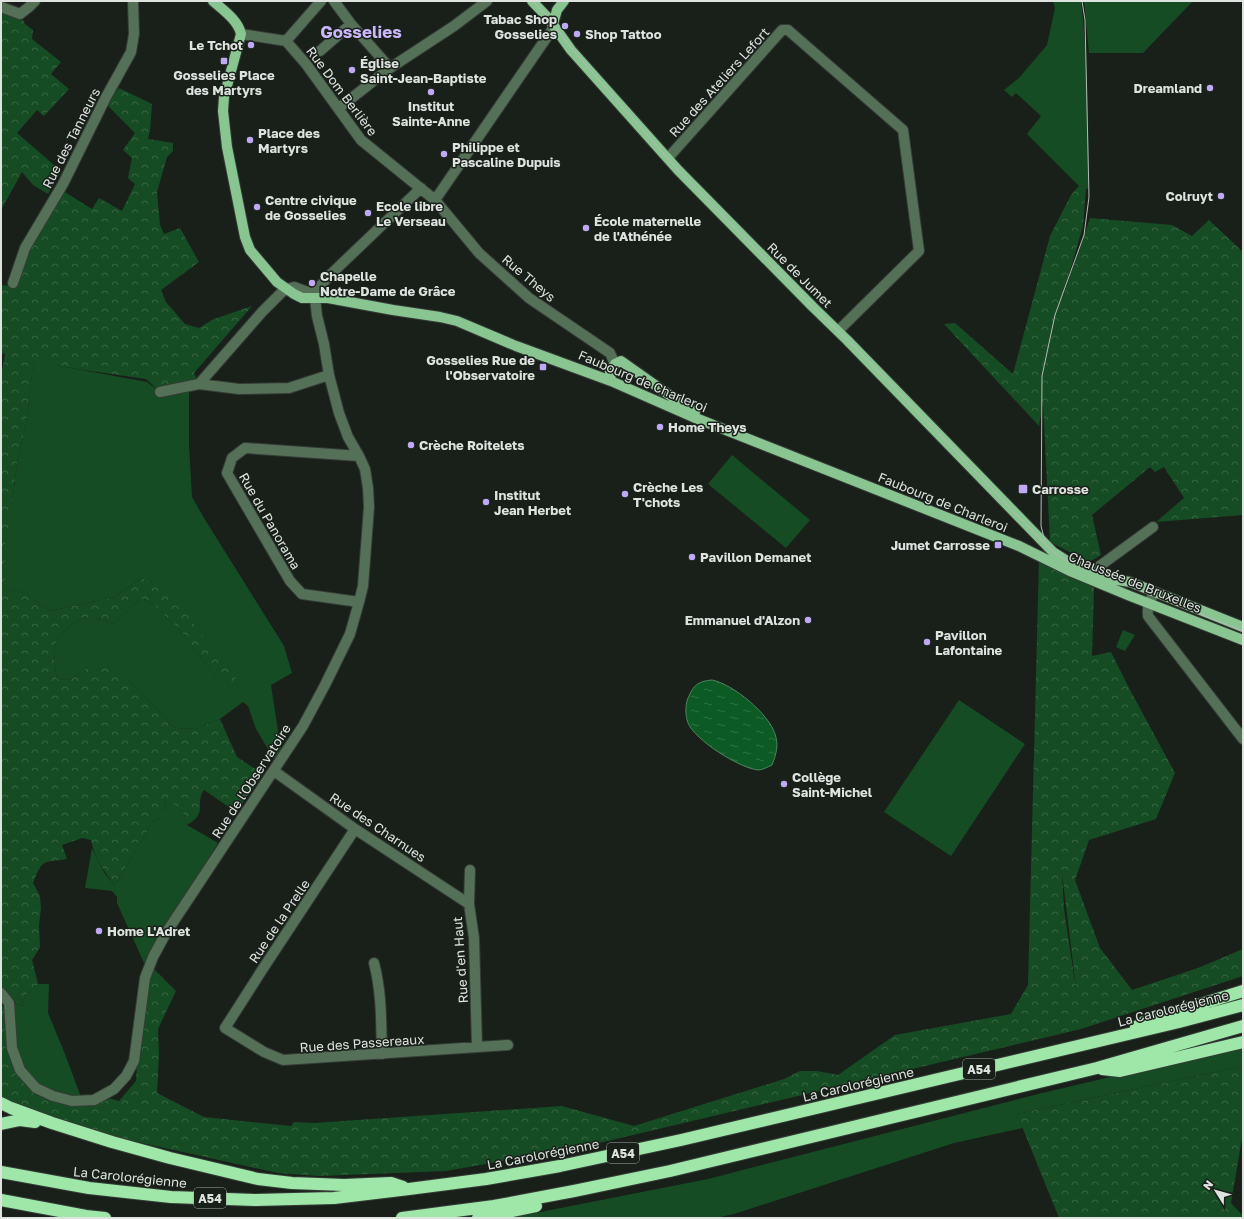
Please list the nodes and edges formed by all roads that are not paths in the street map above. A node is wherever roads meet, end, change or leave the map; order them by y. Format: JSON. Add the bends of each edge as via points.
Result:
{"nodes":[{"id":1,"x":35,"y":1,"type":"edge"},
{"id":2,"x":133,"y":1,"type":"edge"},
{"id":3,"x":213,"y":1,"type":"edge"},
{"id":4,"x":321,"y":1,"type":"edge"},
{"id":5,"x":334,"y":1,"type":"edge"},
{"id":6,"x":487,"y":1,"type":"edge"},
{"id":7,"x":532,"y":1,"type":"edge"},
{"id":8,"x":564,"y":1,"type":"edge"},
{"id":9,"x":1,"y":7,"type":"edge"},
{"id":10,"x":351,"y":24,"type":"junction"},
{"id":11,"x":553,"y":24,"type":"junction"},
{"id":12,"x":241,"y":34,"type":"junction"},
{"id":13,"x":286,"y":41,"type":"junction"},
{"id":14,"x":320,"y":51,"type":"dead end"},
{"id":15,"x":390,"y":68,"type":"junction"},
{"id":16,"x":339,"y":108,"type":"junction"},
{"id":17,"x":668,"y":158,"type":"junction"},
{"id":18,"x":421,"y":188,"type":"junction"},
{"id":19,"x":435,"y":200,"type":"junction"},
{"id":20,"x":13,"y":283,"type":"dead end"},
{"id":21,"x":287,"y":289,"type":"junction"},
{"id":22,"x":314,"y":296,"type":"junction"},
{"id":23,"x":838,"y":331,"type":"junction"},
{"id":24,"x":609,"y":373,"type":"junction"},
{"id":25,"x":329,"y":375,"type":"junction"},
{"id":26,"x":643,"y":376,"type":"junction"},
{"id":27,"x":199,"y":384,"type":"junction"},
{"id":28,"x":633,"y":390,"type":"junction"},
{"id":29,"x":160,"y":392,"type":"dead end"},
{"id":30,"x":359,"y":456,"type":"junction"},
{"id":31,"x":952,"y":517,"type":"junction"},
{"id":32,"x":1153,"y":527,"type":"dead end"},
{"id":33,"x":1035,"y":534,"type":"junction"},
{"id":34,"x":1023,"y":545,"type":"junction"},
{"id":35,"x":1059,"y":556,"type":"junction"},
{"id":36,"x":1092,"y":575,"type":"junction"},
{"id":37,"x":1154,"y":592,"type":"junction"},
{"id":38,"x":359,"y":602,"type":"junction"},
{"id":39,"x":1148,"y":603,"type":"junction"},
{"id":40,"x":1243,"y":627,"type":"edge"},
{"id":41,"x":1243,"y":640,"type":"edge"},
{"id":42,"x":1243,"y":739,"type":"edge"},
{"id":43,"x":274,"y":771,"type":"junction"},
{"id":44,"x":355,"y":829,"type":"junction"},
{"id":45,"x":470,"y":870,"type":"dead end"},
{"id":46,"x":469,"y":904,"type":"junction"},
{"id":47,"x":374,"y":963,"type":"dead end"},
{"id":48,"x":1243,"y":991,"type":"edge"},
{"id":49,"x":1,"y":993,"type":"edge"},
{"id":50,"x":1243,"y":1005,"type":"edge"},
{"id":51,"x":1243,"y":1026,"type":"edge"},
{"id":52,"x":225,"y":1028,"type":"joint"},
{"id":53,"x":1124,"y":1035,"type":"junction"},
{"id":54,"x":1243,"y":1042,"type":"edge"},
{"id":55,"x":508,"y":1045,"type":"dead end"},
{"id":56,"x":477,"y":1048,"type":"junction"},
{"id":57,"x":382,"y":1054,"type":"junction"},
{"id":58,"x":1097,"y":1068,"type":"junction"},
{"id":59,"x":1,"y":1103,"type":"edge"},
{"id":60,"x":52,"y":1123,"type":"junction"},
{"id":61,"x":1,"y":1124,"type":"edge"},
{"id":62,"x":6,"y":1173,"type":"edge"},
{"id":63,"x":409,"y":1189,"type":"junction"},
{"id":64,"x":574,"y":1191,"type":"junction"},
{"id":65,"x":2,"y":1201,"type":"edge"},
{"id":66,"x":105,"y":1218,"type":"edge"},
{"id":67,"x":402,"y":1218,"type":"edge"},
{"id":68,"x":478,"y":1218,"type":"edge"}],
"edges":[{"from":1,"to":9,"type":"street","via":[[20,14]]},
{"from":2,"to":20,"type":"street","name":"Rue des Tanneurs","via":[[134,34],[131,52],[63,184],[25,248]]},
{"from":3,"to":12,"type":"main road","via":[[240,28]]},
{"from":4,"to":13,"type":"street"},
{"from":5,"to":10,"type":"street"},
{"from":6,"to":15,"type":"street"},
{"from":7,"to":11,"type":"main road","name":"Rue de Jumet"},
{"from":8,"to":11,"type":"main road","via":[[557,10]]},
{"from":10,"to":14,"type":"street"},
{"from":10,"to":15,"type":"street"},
{"from":11,"to":17,"type":"main road","name":"Rue de Jumet","via":[[572,50]]},
{"from":11,"to":19,"type":"street","via":[[552,30]]},
{"from":12,"to":13,"type":"street"},
{"from":12,"to":21,"type":"main road","name":"Faubourg de Charleroi","via":[[224,97],[227,147],[245,237],[250,250],[277,282]]},
{"from":13,"to":16,"type":"street","name":"Rue Dom Berlière"},
{"from":15,"to":16,"type":"street"},
{"from":16,"to":18,"type":"street","name":"Rue Dom Berlière","via":[[361,140]]},
{"from":17,"to":23,"type":"main road","name":"Rue de Jumet","via":[[724,218]]},
{"from":17,"to":23,"type":"street","name":"Rue des Ateliers Lefort","via":[[782,30],[788,30],[903,130],[919,251]]},
{"from":18,"to":19,"type":"street","name":"Rue Dom Berlière"},
{"from":18,"to":22,"type":"street","via":[[331,274]]},
{"from":19,"to":24,"type":"street","name":"Rue Theys","via":[[480,253],[530,298],[610,353]]},
{"from":21,"to":22,"type":"main road","name":"Faubourg de Charleroi","via":[[302,298]]},
{"from":21,"to":27,"type":"street","via":[[262,312]]},
{"from":22,"to":24,"type":"main road","name":"Faubourg de Charleroi","via":[[440,316],[516,346]]},
{"from":22,"to":25,"type":"street","name":"Rue de l'Observatoire"},
{"from":23,"to":33,"type":"main road","name":"Rue de Jumet"},
{"from":24,"to":26,"type":"main road","via":[[621,361]]},
{"from":24,"to":28,"type":"main road","name":"Faubourg de Charleroi"},
{"from":25,"to":27,"type":"street","via":[[289,388],[239,389]]},
{"from":25,"to":30,"type":"street","name":"Rue de l'Observatoire","via":[[339,413]]},
{"from":26,"to":28,"type":"main road","via":[[640,388]]},
{"from":26,"to":31,"type":"main road","via":[[694,412]]},
{"from":27,"to":29,"type":"street"},
{"from":28,"to":31,"type":"main road","name":"Faubourg de Charleroi","via":[[693,417]]},
{"from":30,"to":38,"type":"street","name":"Rue de l'Observatoire","via":[[365,469],[369,507],[363,586]]},
{"from":30,"to":38,"type":"street","name":"Rue du Panorama","via":[[245,448],[232,458],[227,473],[290,582],[302,594]]},
{"from":31,"to":34,"type":"main road","name":"Faubourg de Charleroi"},
{"from":32,"to":36,"type":"street","via":[[1097,568]]},
{"from":33,"to":34,"type":"main road"},
{"from":33,"to":35,"type":"main road","name":"Chaussée de Bruxelles"},
{"from":34,"to":35,"type":"main road"},
{"from":34,"to":36,"type":"main road","name":"Chaussée de Bruxelles"},
{"from":35,"to":36,"type":"main road","name":"Chaussée de Bruxelles"},
{"from":36,"to":37,"type":"main road","name":"Chaussée de Bruxelles","via":[[1130,582]]},
{"from":36,"to":39,"type":"main road","name":"Chaussée de Bruxelles"},
{"from":37,"to":39,"type":"street"},
{"from":37,"to":40,"type":"main road","name":"Chaussée de Bruxelles"},
{"from":38,"to":43,"type":"street","name":"Rue de l'Observatoire","via":[[350,634],[325,685]]},
{"from":39,"to":41,"type":"main road","name":"Chaussée de Bruxelles"},
{"from":39,"to":42,"type":"street","via":[[1148,616]]},
{"from":43,"to":44,"type":"street","name":"Rue des Charnues"},
{"from":43,"to":49,"type":"street","name":"Rue de l'Observatoire","via":[[156,951],[145,978],[134,1061],[126,1076],[114,1089],[94,1100],[72,1101],[36,1088],[20,1070],[13,1052],[9,1003]]},
{"from":44,"to":46,"type":"street","name":"Rue des Charnues"},
{"from":44,"to":52,"type":"street","name":"Rue de la Prelle"},
{"from":45,"to":46,"type":"street","name":"Rue d'en Haut"},
{"from":46,"to":56,"type":"street","name":"Rue d'en Haut","via":[[474,938]]},
{"from":47,"to":57,"type":"street","via":[[381,1003]]},
{"from":48,"to":53,"type":"highway","via":[[1144,1022]]},
{"from":50,"to":53,"type":"highway","name":"La Carolorégienne","number":"A54"},
{"from":51,"to":58,"type":"highway","number":"A54"},
{"from":52,"to":57,"type":"street","name":"Rue des Passereaux","via":[[264,1052],[283,1060]]},
{"from":53,"to":63,"type":"highway","name":"La Carolorégienne","number":"A54","via":[[681,1140],[486,1180]]},
{"from":54,"to":58,"type":"highway","via":[[1120,1072]]},
{"from":55,"to":56,"type":"street","name":"Rue des Passereaux"},
{"from":56,"to":57,"type":"street","name":"Rue des Passereaux"},
{"from":58,"to":64,"type":"highway","number":"A54","via":[[677,1169]]},
{"from":59,"to":60,"type":"highway"},
{"from":60,"to":61,"type":"highway","via":[[20,1120]]},
{"from":60,"to":63,"type":"highway","via":[[170,1158],[258,1179],[344,1185],[391,1183]]},
{"from":62,"to":63,"type":"highway","name":"La Carolorégienne","number":"A54","via":[[89,1188],[171,1197],[255,1200],[334,1198]]},
{"from":64,"to":67,"type":"highway","number":"A54","via":[[494,1206]]},
{"from":64,"to":68,"type":"highway","via":[[549,1204]]},
{"from":65,"to":66,"type":"highway"}]}
